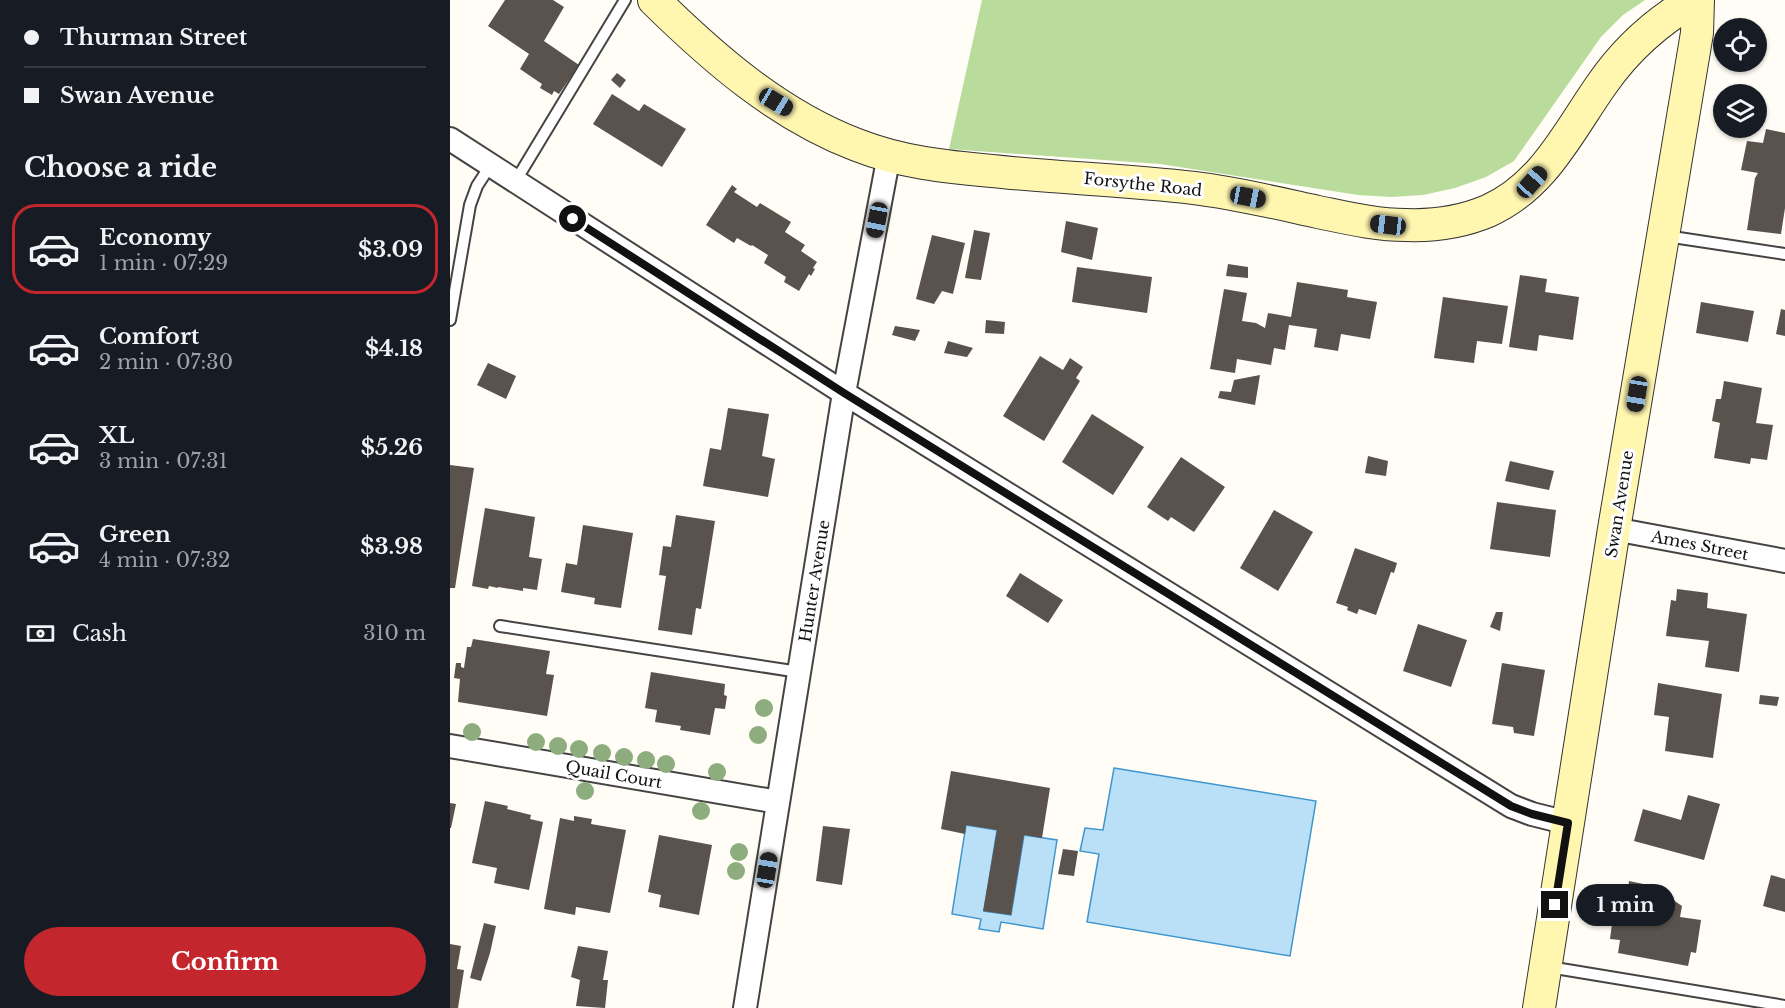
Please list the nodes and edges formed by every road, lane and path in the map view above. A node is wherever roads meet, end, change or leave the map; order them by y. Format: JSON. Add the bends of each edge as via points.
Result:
{"nodes":[{"id":1,"x":625,"y":0,"type":"edge"},
{"id":2,"x":654,"y":0,"type":"edge"},
{"id":3,"x":1694,"y":0,"type":"edge"},
{"id":4,"x":1698,"y":0,"type":"edge"},
{"id":5,"x":450,"y":139,"type":"edge"},
{"id":6,"x":889,"y":155,"type":"junction"},
{"id":7,"x":490,"y":166,"type":"junction"},
{"id":8,"x":515,"y":182,"type":"junction"},
{"id":9,"x":1663,"y":236,"type":"junction"},
{"id":10,"x":1785,"y":254,"type":"edge"},
{"id":11,"x":450,"y":320,"type":"edge"},
{"id":12,"x":844,"y":393,"type":"junction"},
{"id":13,"x":1614,"y":529,"type":"junction"},
{"id":14,"x":1785,"y":561,"type":"edge"},
{"id":15,"x":500,"y":626,"type":"dead end"},
{"id":16,"x":799,"y":672,"type":"junction"},
{"id":17,"x":450,"y":746,"type":"edge"},
{"id":18,"x":778,"y":802,"type":"junction"},
{"id":19,"x":1568,"y":823,"type":"junction"},
{"id":20,"x":1545,"y":966,"type":"junction"},
{"id":21,"x":1785,"y":1006,"type":"edge"},
{"id":22,"x":745,"y":1008,"type":"edge"},
{"id":23,"x":1539,"y":1008,"type":"edge"}],
"edges":[{"from":1,"to":8,"type":"lane"},
{"from":2,"to":6,"type":"street","name":"Forsythe Road","via":[[711,55],[748,84],[835,135]]},
{"from":3,"to":6,"type":"street","name":"Forsythe Road","via":[[1639,39],[1532,182],[1488,211],[1443,224],[1367,222],[1198,188],[957,168]]},
{"from":4,"to":9,"type":"street","name":"Swan Avenue","via":[[1697,33]]},
{"from":5,"to":7,"type":"street"},
{"from":6,"to":12,"type":"street","name":"Hunter Avenue"},
{"from":7,"to":8,"type":"street"},
{"from":7,"to":11,"type":"lane","via":[[470,205]]},
{"from":8,"to":12,"type":"street"},
{"from":9,"to":10,"type":"lane"},
{"from":9,"to":13,"type":"street","name":"Swan Avenue"},
{"from":12,"to":16,"type":"street","name":"Hunter Avenue"},
{"from":12,"to":19,"type":"street","via":[[1511,806]]},
{"from":13,"to":14,"type":"street","name":"Ames Street"},
{"from":13,"to":19,"type":"street","name":"Swan Avenue"},
{"from":15,"to":16,"type":"lane"},
{"from":16,"to":18,"type":"street","name":"Hunter Avenue"},
{"from":17,"to":18,"type":"street","name":"Quail Court"},
{"from":18,"to":22,"type":"street","name":"Hunter Avenue"},
{"from":19,"to":20,"type":"street","name":"Swan Avenue"},
{"from":20,"to":21,"type":"lane"},
{"from":20,"to":23,"type":"street","name":"Swan Avenue"}]}
